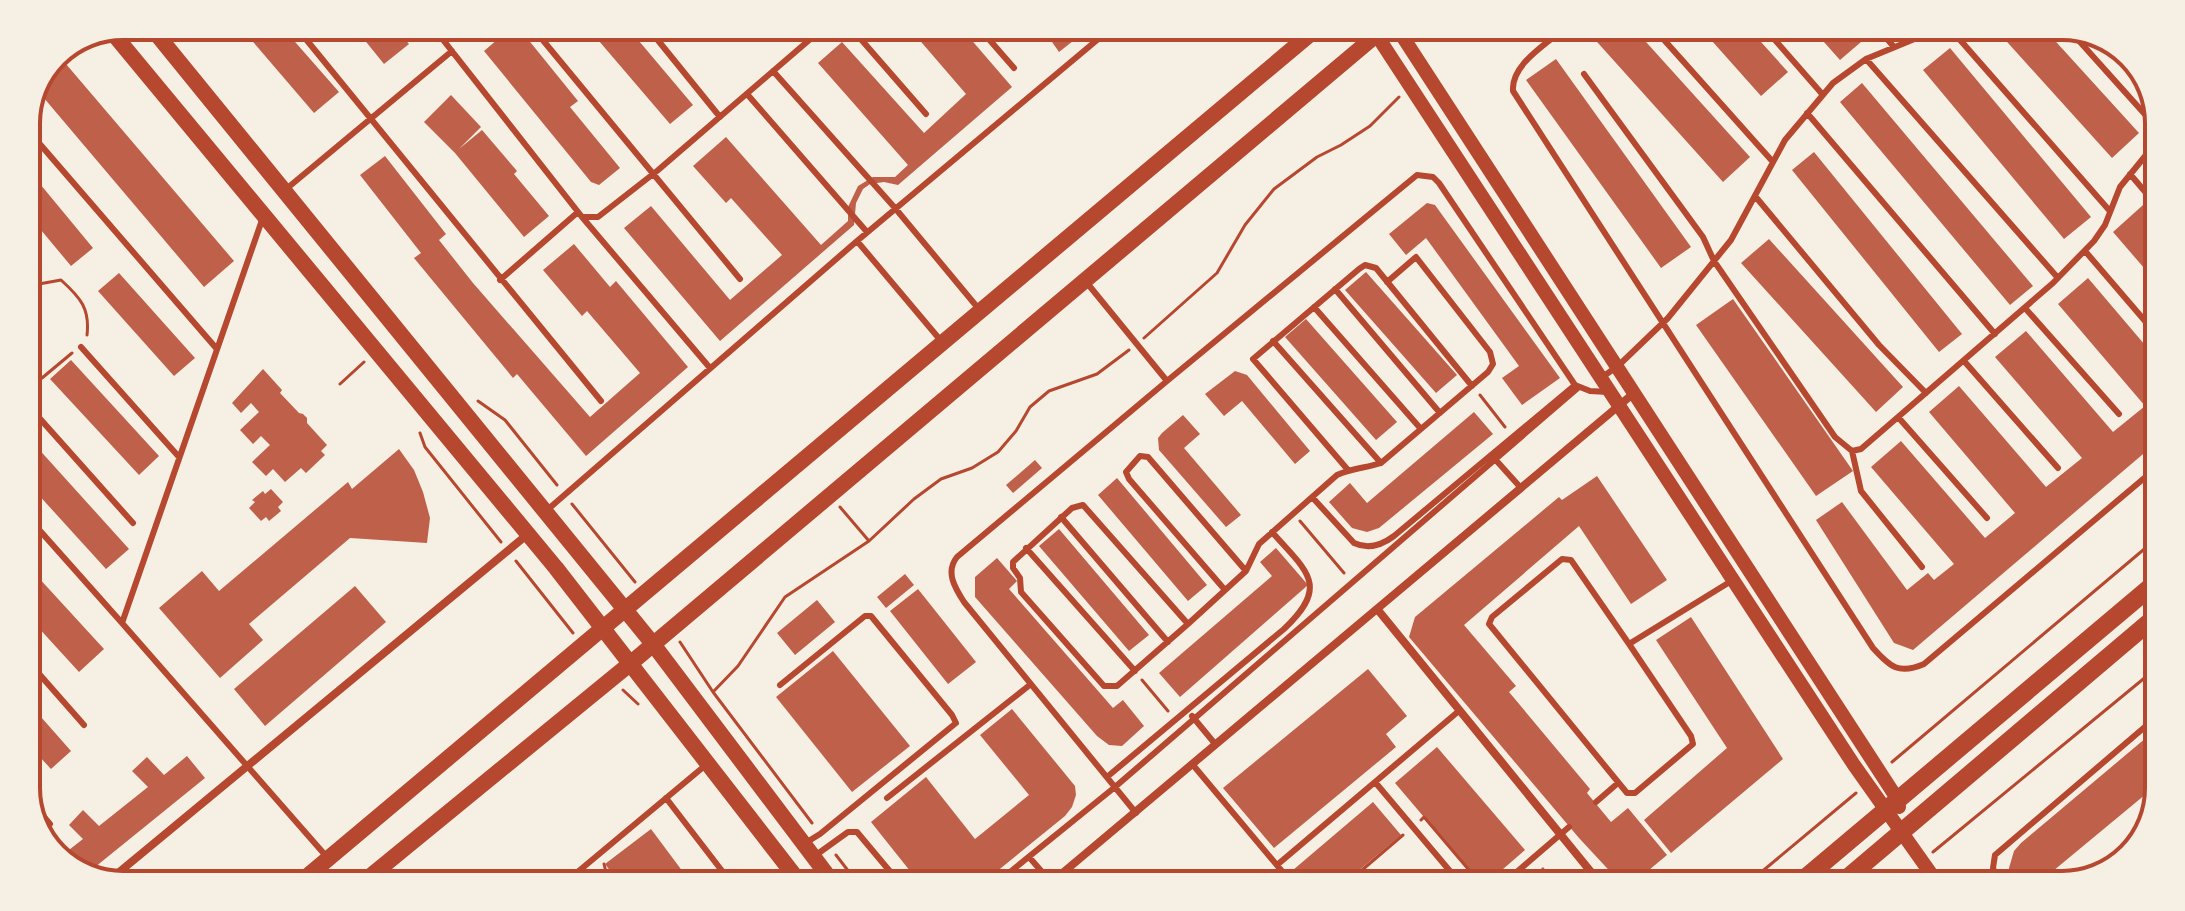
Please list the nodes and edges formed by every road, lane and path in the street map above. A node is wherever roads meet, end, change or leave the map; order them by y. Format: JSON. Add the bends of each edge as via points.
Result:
{"nodes":[{"id":1,"x":119,"y":40,"type":"edge"},
{"id":2,"x":161,"y":40,"type":"edge"},
{"id":3,"x":307,"y":40,"type":"edge"},
{"id":4,"x":443,"y":40,"type":"edge"},
{"id":5,"x":543,"y":40,"type":"edge"},
{"id":6,"x":658,"y":40,"type":"edge"},
{"id":7,"x":809,"y":40,"type":"edge"},
{"id":8,"x":862,"y":40,"type":"edge"},
{"id":9,"x":990,"y":40,"type":"edge"},
{"id":10,"x":1097,"y":40,"type":"edge"},
{"id":11,"x":1303,"y":40,"type":"edge"},
{"id":12,"x":1368,"y":40,"type":"edge"},
{"id":13,"x":1382,"y":40,"type":"edge"},
{"id":14,"x":1405,"y":40,"type":"edge"},
{"id":15,"x":1551,"y":40,"type":"edge"},
{"id":16,"x":1664,"y":40,"type":"edge"},
{"id":17,"x":1775,"y":40,"type":"edge"},
{"id":18,"x":1888,"y":40,"type":"edge"},
{"id":19,"x":1912,"y":40,"type":"edge"},
{"id":20,"x":1960,"y":40,"type":"edge"},
{"id":21,"x":2081,"y":43,"type":"edge"},
{"id":22,"x":1894,"y":47,"type":"junction"},
{"id":23,"x":452,"y":51,"type":"junction"},
{"id":24,"x":1866,"y":59,"type":"junction"},
{"id":25,"x":1014,"y":68,"type":"dead end"},
{"id":26,"x":773,"y":71,"type":"junction"},
{"id":27,"x":1584,"y":74,"type":"dead end"},
{"id":28,"x":1410,"y":85,"type":"junction"},
{"id":29,"x":747,"y":94,"type":"junction"},
{"id":30,"x":1823,"y":95,"type":"junction"},
{"id":31,"x":1807,"y":113,"type":"junction"},
{"id":32,"x":2144,"y":113,"type":"edge"},
{"id":33,"x":926,"y":114,"type":"dead end"},
{"id":34,"x":720,"y":117,"type":"junction"},
{"id":35,"x":371,"y":118,"type":"junction"},
{"id":36,"x":40,"y":144,"type":"edge"},
{"id":37,"x":2145,"y":156,"type":"edge"},
{"id":38,"x":1773,"y":162,"type":"junction"},
{"id":39,"x":653,"y":174,"type":"junction"},
{"id":40,"x":2130,"y":174,"type":"junction"},
{"id":41,"x":284,"y":191,"type":"junction"},
{"id":42,"x":2145,"y":192,"type":"edge"},
{"id":43,"x":1755,"y":196,"type":"junction"},
{"id":44,"x":895,"y":208,"type":"junction"},
{"id":45,"x":2109,"y":210,"type":"junction"},
{"id":46,"x":580,"y":214,"type":"junction"},
{"id":47,"x":263,"y":216,"type":"junction"},
{"id":48,"x":867,"y":232,"type":"junction"},
{"id":49,"x":857,"y":241,"type":"junction"},
{"id":50,"x":2085,"y":251,"type":"junction"},
{"id":51,"x":1714,"y":261,"type":"junction"},
{"id":52,"x":2058,"y":278,"type":"junction"},
{"id":53,"x":740,"y":279,"type":"dead end"},
{"id":54,"x":500,"y":280,"type":"junction"},
{"id":55,"x":1085,"y":280,"type":"junction"},
{"id":56,"x":40,"y":282,"type":"edge"},
{"id":57,"x":1387,"y":282,"type":"junction"},
{"id":58,"x":1335,"y":289,"type":"junction"},
{"id":59,"x":1314,"y":307,"type":"junction"},
{"id":60,"x":2025,"y":308,"type":"junction"},
{"id":61,"x":981,"y":311,"type":"junction"},
{"id":62,"x":2145,"y":321,"type":"edge"},
{"id":63,"x":1663,"y":323,"type":"junction"},
{"id":64,"x":1995,"y":334,"type":"junction"},
{"id":65,"x":1273,"y":341,"type":"junction"},
{"id":66,"x":943,"y":342,"type":"junction"},
{"id":67,"x":1137,"y":344,"type":"junction"},
{"id":68,"x":81,"y":347,"type":"junction"},
{"id":69,"x":216,"y":348,"type":"junction"},
{"id":70,"x":1964,"y":361,"type":"junction"},
{"id":71,"x":364,"y":362,"type":"dead end"},
{"id":72,"x":1618,"y":366,"type":"junction"},
{"id":73,"x":710,"y":368,"type":"junction"},
{"id":74,"x":1601,"y":378,"type":"junction"},
{"id":75,"x":40,"y":379,"type":"edge"},
{"id":76,"x":1167,"y":381,"type":"junction"},
{"id":77,"x":340,"y":384,"type":"dead end"},
{"id":78,"x":1472,"y":386,"type":"junction"},
{"id":79,"x":1577,"y":386,"type":"junction"},
{"id":80,"x":1610,"y":392,"type":"junction"},
{"id":81,"x":1635,"y":392,"type":"junction"},
{"id":82,"x":1926,"y":393,"type":"junction"},
{"id":83,"x":601,"y":401,"type":"dead end"},
{"id":84,"x":1619,"y":406,"type":"junction"},
{"id":85,"x":1440,"y":413,"type":"junction"},
{"id":86,"x":2119,"y":414,"type":"dead end"},
{"id":87,"x":1898,"y":417,"type":"junction"},
{"id":88,"x":40,"y":419,"type":"edge"},
{"id":89,"x":419,"y":429,"type":"dead end"},
{"id":90,"x":1421,"y":429,"type":"junction"},
{"id":91,"x":1512,"y":436,"type":"junction"},
{"id":92,"x":1852,"y":451,"type":"junction"},
{"id":93,"x":1493,"y":456,"type":"junction"},
{"id":94,"x":179,"y":457,"type":"junction"},
{"id":95,"x":1381,"y":463,"type":"junction"},
{"id":96,"x":2058,"y":468,"type":"dead end"},
{"id":97,"x":1348,"y":470,"type":"junction"},
{"id":98,"x":2145,"y":478,"type":"edge"},
{"id":99,"x":1521,"y":488,"type":"junction"},
{"id":100,"x":830,"y":495,"type":"junction"},
{"id":101,"x":1312,"y":497,"type":"junction"},
{"id":102,"x":546,"y":511,"type":"junction"},
{"id":103,"x":1293,"y":513,"type":"junction"},
{"id":104,"x":1061,"y":517,"type":"junction"},
{"id":105,"x":1987,"y":518,"type":"dead end"},
{"id":106,"x":133,"y":523,"type":"dead end"},
{"id":107,"x":40,"y":531,"type":"edge"},
{"id":108,"x":1272,"y":532,"type":"junction"},
{"id":109,"x":528,"y":534,"type":"junction"},
{"id":110,"x":869,"y":541,"type":"junction"},
{"id":111,"x":1026,"y":548,"type":"junction"},
{"id":112,"x":2145,"y":548,"type":"edge"},
{"id":113,"x":508,"y":551,"type":"junction"},
{"id":114,"x":1922,"y":567,"type":"dead end"},
{"id":115,"x":1246,"y":571,"type":"junction"},
{"id":116,"x":1733,"y":580,"type":"junction"},
{"id":117,"x":1352,"y":582,"type":"junction"},
{"id":118,"x":1225,"y":590,"type":"junction"},
{"id":119,"x":2145,"y":592,"type":"edge"},
{"id":120,"x":626,"y":609,"type":"junction"},
{"id":121,"x":1378,"y":610,"type":"junction"},
{"id":122,"x":122,"y":623,"type":"junction"},
{"id":123,"x":1188,"y":624,"type":"junction"},
{"id":124,"x":2145,"y":626,"type":"edge"},
{"id":125,"x":604,"y":628,"type":"junction"},
{"id":126,"x":1168,"y":642,"type":"junction"},
{"id":127,"x":653,"y":644,"type":"junction"},
{"id":128,"x":1629,"y":644,"type":"junction"},
{"id":129,"x":584,"y":646,"type":"junction"},
{"id":130,"x":631,"y":663,"type":"junction"},
{"id":131,"x":1135,"y":671,"type":"junction"},
{"id":132,"x":40,"y":675,"type":"edge"},
{"id":133,"x":2145,"y":678,"type":"edge"},
{"id":134,"x":611,"y":680,"type":"junction"},
{"id":135,"x":1031,"y":684,"type":"junction"},
{"id":136,"x":780,"y":685,"type":"dead end"},
{"id":137,"x":713,"y":692,"type":"dead end"},
{"id":138,"x":643,"y":708,"type":"dead end"},
{"id":139,"x":1187,"y":710,"type":"junction"},
{"id":140,"x":1460,"y":710,"type":"junction"},
{"id":141,"x":1194,"y":718,"type":"junction"},
{"id":142,"x":1176,"y":720,"type":"junction"},
{"id":143,"x":84,"y":725,"type":"dead end"},
{"id":144,"x":2145,"y":727,"type":"edge"},
{"id":145,"x":1216,"y":745,"type":"junction"},
{"id":146,"x":708,"y":763,"type":"junction"},
{"id":147,"x":1193,"y":765,"type":"junction"},
{"id":148,"x":247,"y":766,"type":"junction"},
{"id":149,"x":1879,"y":773,"type":"junction"},
{"id":150,"x":1107,"y":777,"type":"junction"},
{"id":151,"x":1375,"y":782,"type":"junction"},
{"id":152,"x":1618,"y":783,"type":"junction"},
{"id":153,"x":1866,"y":784,"type":"junction"},
{"id":154,"x":1115,"y":787,"type":"junction"},
{"id":155,"x":666,"y":798,"type":"junction"},
{"id":156,"x":887,"y":798,"type":"dead end"},
{"id":157,"x":1596,"y":802,"type":"dead end"},
{"id":158,"x":1892,"y":804,"type":"junction"},
{"id":159,"x":1136,"y":813,"type":"junction"},
{"id":160,"x":46,"y":819,"type":"edge"},
{"id":161,"x":50,"y":824,"type":"dead end"},
{"id":162,"x":1569,"y":827,"type":"dead end"},
{"id":163,"x":1903,"y":832,"type":"junction"},
{"id":164,"x":1560,"y":835,"type":"junction"},
{"id":165,"x":808,"y":851,"type":"junction"},
{"id":166,"x":1029,"y":857,"type":"junction"},
{"id":167,"x":328,"y":858,"type":"junction"},
{"id":168,"x":1922,"y":860,"type":"junction"},
{"id":169,"x":1277,"y":865,"type":"junction"},
{"id":170,"x":121,"y":871,"type":"edge"},
{"id":171,"x":313,"y":871,"type":"edge"},
{"id":172,"x":377,"y":871,"type":"edge"},
{"id":173,"x":579,"y":871,"type":"edge"},
{"id":174,"x":722,"y":871,"type":"edge"},
{"id":175,"x":791,"y":871,"type":"edge"},
{"id":176,"x":824,"y":871,"type":"edge"},
{"id":177,"x":890,"y":871,"type":"edge"},
{"id":178,"x":1012,"y":871,"type":"edge"},
{"id":179,"x":1042,"y":871,"type":"edge"},
{"id":180,"x":1064,"y":871,"type":"edge"},
{"id":181,"x":1282,"y":871,"type":"edge"},
{"id":182,"x":1450,"y":871,"type":"edge"},
{"id":183,"x":1518,"y":871,"type":"edge"},
{"id":184,"x":1590,"y":871,"type":"edge"},
{"id":185,"x":1762,"y":871,"type":"edge"},
{"id":186,"x":1813,"y":871,"type":"edge"},
{"id":187,"x":1856,"y":871,"type":"edge"},
{"id":188,"x":1909,"y":871,"type":"edge"},
{"id":189,"x":1929,"y":871,"type":"edge"},
{"id":190,"x":1994,"y":871,"type":"edge"}],
"edges":[{"from":1,"to":47,"type":"main road"},
{"from":2,"to":41,"type":"main road"},
{"from":3,"to":35,"type":"lane"},
{"from":4,"to":23,"type":"lane"},
{"from":5,"to":39,"type":"lane"},
{"from":6,"to":34,"type":"lane"},
{"from":7,"to":26,"type":"lane"},
{"from":8,"to":33,"type":"lane"},
{"from":9,"to":25,"type":"lane"},
{"from":10,"to":44,"type":"lane"},
{"from":11,"to":61,"type":"main road"},
{"from":12,"to":55,"type":"main road"},
{"from":13,"to":28,"type":"street"},
{"from":14,"to":72,"type":"street"},
{"from":15,"to":63,"type":"lane","via":[[1518,71],[1513,91]]},
{"from":16,"to":38,"type":"lane"},
{"from":17,"to":30,"type":"lane"},
{"from":18,"to":22,"type":"lane"},
{"from":19,"to":22,"type":"lane"},
{"from":20,"to":45,"type":"lane"},
{"from":21,"to":32,"type":"lane"},
{"from":22,"to":24,"type":"lane"},
{"from":23,"to":35,"type":"lane"},
{"from":23,"to":46,"type":"lane"},
{"from":24,"to":30,"type":"lane"},
{"from":24,"to":52,"type":"lane"},
{"from":26,"to":29,"type":"lane"},
{"from":26,"to":44,"type":"lane"},
{"from":27,"to":51,"type":"lane","via":[[1703,237]]},
{"from":28,"to":67,"type":"path","via":[[1370,126],[1274,189],[1217,273]]},
{"from":28,"to":74,"type":"street"},
{"from":29,"to":34,"type":"lane"},
{"from":29,"to":48,"type":"lane"},
{"from":30,"to":31,"type":"lane"},
{"from":31,"to":38,"type":"lane"},
{"from":31,"to":64,"type":"lane"},
{"from":34,"to":39,"type":"lane"},
{"from":35,"to":41,"type":"lane"},
{"from":35,"to":54,"type":"lane"},
{"from":36,"to":69,"type":"lane"},
{"from":37,"to":40,"type":"lane"},
{"from":38,"to":43,"type":"lane"},
{"from":39,"to":46,"type":"lane","via":[[598,217]]},
{"from":39,"to":53,"type":"lane"},
{"from":40,"to":42,"type":"lane"},
{"from":40,"to":45,"type":"lane"},
{"from":41,"to":102,"type":"main road"},
{"from":43,"to":51,"type":"lane"},
{"from":43,"to":82,"type":"lane","via":[[1879,345]]},
{"from":44,"to":48,"type":"lane"},
{"from":44,"to":61,"type":"lane"},
{"from":45,"to":50,"type":"lane","via":[[2105,225]]},
{"from":46,"to":54,"type":"lane"},
{"from":46,"to":73,"type":"lane"},
{"from":47,"to":69,"type":"lane"},
{"from":47,"to":109,"type":"main road"},
{"from":48,"to":49,"type":"lane"},
{"from":49,"to":66,"type":"lane"},
{"from":49,"to":73,"type":"lane"},
{"from":50,"to":52,"type":"lane"},
{"from":50,"to":62,"type":"lane"},
{"from":51,"to":63,"type":"lane"},
{"from":51,"to":92,"type":"lane","via":[[1835,437]]},
{"from":52,"to":60,"type":"lane"},
{"from":54,"to":83,"type":"lane"},
{"from":55,"to":67,"type":"lane"},
{"from":55,"to":100,"type":"main road"},
{"from":56,"to":68,"type":"path","via":[[61,280],[76,293],[88,314],[88,334]]},
{"from":57,"to":58,"type":"lane","via":[[1376,268],[1365,265]]},
{"from":57,"to":78,"type":"lane"},
{"from":57,"to":78,"type":"lane","via":[[1416,257],[1493,358],[1488,372]]},
{"from":58,"to":59,"type":"lane"},
{"from":58,"to":85,"type":"lane"},
{"from":59,"to":65,"type":"lane"},
{"from":59,"to":90,"type":"lane"},
{"from":60,"to":64,"type":"lane"},
{"from":60,"to":86,"type":"lane"},
{"from":61,"to":66,"type":"main road"},
{"from":63,"to":72,"type":"lane"},
{"from":63,"to":98,"type":"lane","via":[[1873,648],[1898,669],[1911,670],[1942,651]]},
{"from":64,"to":70,"type":"lane"},
{"from":65,"to":95,"type":"lane"},
{"from":65,"to":97,"type":"lane","via":[[1255,356],[1255,363]]},
{"from":66,"to":120,"type":"main road"},
{"from":67,"to":76,"type":"lane"},
{"from":67,"to":110,"type":"path","via":[[1097,374],[1049,391],[1030,407],[998,452],[925,489]]},
{"from":68,"to":75,"type":"path"},
{"from":68,"to":94,"type":"lane"},
{"from":69,"to":94,"type":"lane"},
{"from":70,"to":82,"type":"lane"},
{"from":70,"to":96,"type":"lane"},
{"from":71,"to":77,"type":"path"},
{"from":72,"to":74,"type":"lane"},
{"from":72,"to":81,"type":"street"},
{"from":73,"to":102,"type":"lane"},
{"from":74,"to":80,"type":"street"},
{"from":76,"to":79,"type":"lane","via":[[1417,175],[1427,175],[1439,183]]},
{"from":76,"to":135,"type":"lane","via":[[952,563],[955,589]]},
{"from":78,"to":85,"type":"lane"},
{"from":78,"to":91,"type":"path"},
{"from":79,"to":80,"type":"lane"},
{"from":79,"to":91,"type":"lane"},
{"from":79,"to":93,"type":"lane"},
{"from":80,"to":84,"type":"street"},
{"from":81,"to":84,"type":"street"},
{"from":81,"to":149,"type":"street"},
{"from":82,"to":87,"type":"lane"},
{"from":84,"to":99,"type":"street"},
{"from":84,"to":116,"type":"street"},
{"from":85,"to":90,"type":"lane"},
{"from":87,"to":92,"type":"lane"},
{"from":87,"to":105,"type":"lane"},
{"from":88,"to":106,"type":"lane"},
{"from":89,"to":113,"type":"path","via":[[425,447]]},
{"from":90,"to":95,"type":"lane"},
{"from":91,"to":93,"type":"lane"},
{"from":92,"to":114,"type":"lane","via":[[1861,491]]},
{"from":93,"to":99,"type":"lane"},
{"from":93,"to":101,"type":"lane","via":[[1379,545],[1354,543]]},
{"from":93,"to":117,"type":"lane"},
{"from":94,"to":122,"type":"lane"},
{"from":95,"to":97,"type":"lane"},
{"from":97,"to":101,"type":"lane"},
{"from":99,"to":121,"type":"street"},
{"from":100,"to":110,"type":"path"},
{"from":100,"to":127,"type":"main road"},
{"from":101,"to":103,"type":"lane"},
{"from":102,"to":120,"type":"main road"},
{"from":103,"to":108,"type":"lane"},
{"from":103,"to":117,"type":"path"},
{"from":104,"to":111,"type":"lane"},
{"from":104,"to":123,"type":"lane","via":[[1075,506],[1087,506]]},
{"from":104,"to":126,"type":"lane"},
{"from":107,"to":122,"type":"lane"},
{"from":108,"to":115,"type":"lane","via":[[1259,544]]},
{"from":108,"to":139,"type":"lane","via":[[1309,577],[1307,599],[1290,623]]},
{"from":109,"to":113,"type":"street"},
{"from":109,"to":125,"type":"main road"},
{"from":110,"to":137,"type":"path","via":[[785,597],[738,666]]},
{"from":111,"to":131,"type":"lane"},
{"from":111,"to":131,"type":"lane","via":[[1013,562],[1020,590],[1104,686],[1117,686]]},
{"from":112,"to":149,"type":"path"},
{"from":113,"to":129,"type":"path"},
{"from":113,"to":148,"type":"street"},
{"from":115,"to":118,"type":"lane"},
{"from":115,"to":118,"type":"lane","via":[[1148,457],[1140,456],[1129,465],[1129,479]]},
{"from":116,"to":128,"type":"lane"},
{"from":116,"to":153,"type":"street"},
{"from":117,"to":141,"type":"lane"},
{"from":118,"to":123,"type":"lane"},
{"from":119,"to":158,"type":"main road"},
{"from":120,"to":125,"type":"main road"},
{"from":120,"to":127,"type":"main road"},
{"from":121,"to":140,"type":"street"},
{"from":121,"to":145,"type":"street"},
{"from":122,"to":148,"type":"lane"},
{"from":123,"to":126,"type":"lane"},
{"from":124,"to":163,"type":"main road"},
{"from":125,"to":129,"type":"main road"},
{"from":125,"to":130,"type":"main road"},
{"from":126,"to":131,"type":"lane"},
{"from":127,"to":130,"type":"main road"},
{"from":127,"to":165,"type":"main road"},
{"from":128,"to":152,"type":"lane","via":[[1693,744],[1635,793],[1627,793]]},
{"from":128,"to":152,"type":"lane","via":[[1571,560],[1562,559],[1489,624]]},
{"from":129,"to":167,"type":"main road"},
{"from":130,"to":134,"type":"main road"},
{"from":130,"to":146,"type":"main road"},
{"from":131,"to":142,"type":"path"},
{"from":132,"to":143,"type":"lane"},
{"from":133,"to":168,"type":"path"},
{"from":134,"to":138,"type":"path"},
{"from":134,"to":172,"type":"main road"},
{"from":135,"to":150,"type":"lane"},
{"from":135,"to":156,"type":"lane"},
{"from":136,"to":165,"type":"lane","via":[[871,616],[956,723],[820,834]]},
{"from":139,"to":141,"type":"lane"},
{"from":139,"to":142,"type":"lane"},
{"from":140,"to":151,"type":"lane"},
{"from":140,"to":164,"type":"street"},
{"from":141,"to":145,"type":"lane"},
{"from":141,"to":154,"type":"lane"},
{"from":142,"to":150,"type":"lane"},
{"from":144,"to":190,"type":"lane","via":[[1995,855]]},
{"from":145,"to":147,"type":"street"},
{"from":146,"to":155,"type":"lane"},
{"from":146,"to":175,"type":"main road"},
{"from":147,"to":159,"type":"street"},
{"from":147,"to":169,"type":"lane"},
{"from":148,"to":167,"type":"lane"},
{"from":148,"to":170,"type":"street"},
{"from":149,"to":158,"type":"street"},
{"from":150,"to":154,"type":"lane"},
{"from":151,"to":169,"type":"lane"},
{"from":151,"to":182,"type":"lane"},
{"from":152,"to":157,"type":"lane"},
{"from":153,"to":158,"type":"street"},
{"from":153,"to":185,"type":"path"},
{"from":154,"to":159,"type":"lane"},
{"from":154,"to":166,"type":"lane"},
{"from":155,"to":173,"type":"lane"},
{"from":155,"to":174,"type":"lane"},
{"from":158,"to":163,"type":"street"},
{"from":158,"to":186,"type":"main road"},
{"from":159,"to":180,"type":"street"},
{"from":160,"to":161,"type":"lane"},
{"from":162,"to":164,"type":"lane"},
{"from":163,"to":168,"type":"street"},
{"from":163,"to":187,"type":"main road"},
{"from":164,"to":183,"type":"lane"},
{"from":164,"to":184,"type":"street"},
{"from":165,"to":176,"type":"main road"},
{"from":165,"to":177,"type":"lane","via":[[857,832]]},
{"from":166,"to":178,"type":"lane"},
{"from":166,"to":179,"type":"lane"},
{"from":167,"to":171,"type":"main road"},
{"from":168,"to":188,"type":"path"},
{"from":168,"to":189,"type":"street"},
{"from":169,"to":181,"type":"lane"}]}
